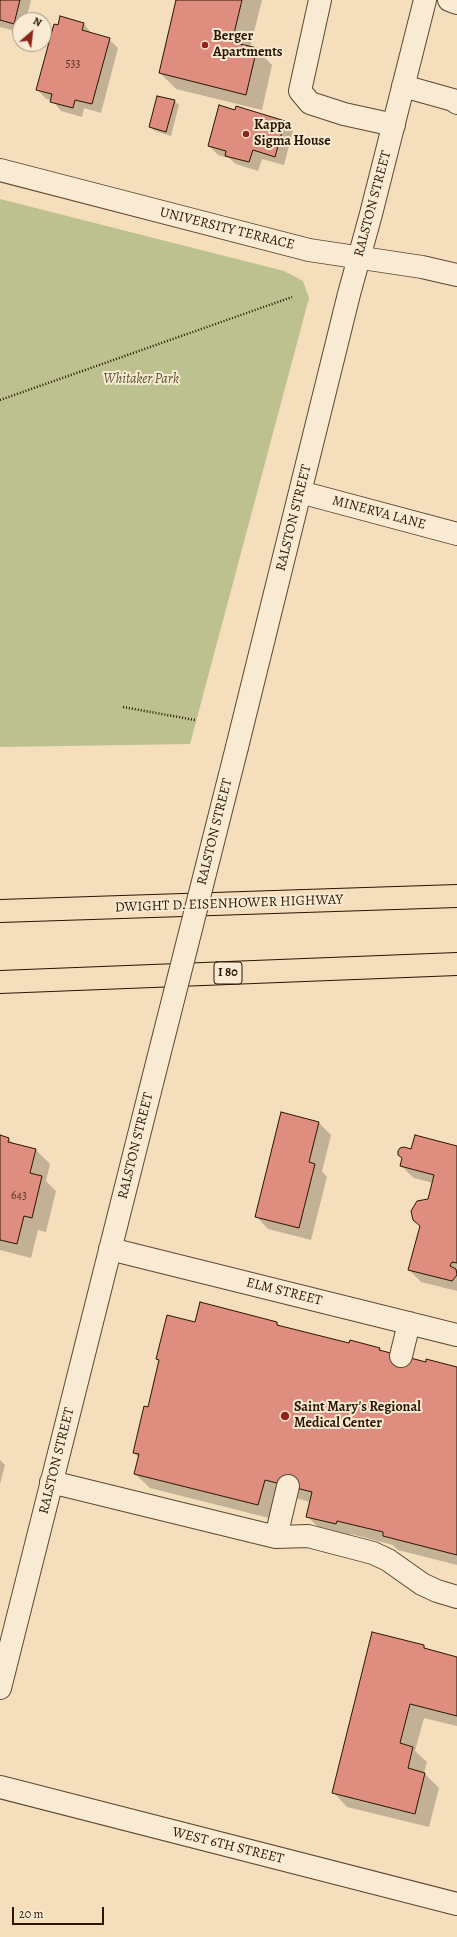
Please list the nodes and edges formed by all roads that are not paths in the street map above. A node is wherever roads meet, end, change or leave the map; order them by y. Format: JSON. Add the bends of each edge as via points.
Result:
{"nodes":[{"id":1,"x":320,"y":0,"type":"edge"},
{"id":2,"x":425,"y":0,"type":"edge"},
{"id":3,"x":449,"y":0,"type":"edge"},
{"id":4,"x":457,"y":3,"type":"edge"},
{"id":5,"x":403,"y":86,"type":"junction"},
{"id":6,"x":457,"y":103,"type":"edge"},
{"id":7,"x":394,"y":125,"type":"junction"},
{"id":8,"x":0,"y":170,"type":"edge"},
{"id":9,"x":358,"y":256,"type":"junction"},
{"id":10,"x":457,"y":275,"type":"edge"},
{"id":11,"x":300,"y":492,"type":"junction"},
{"id":12,"x":457,"y":534,"type":"edge"},
{"id":13,"x":457,"y":890,"type":"edge"},
{"id":14,"x":457,"y":896,"type":"edge"},
{"id":15,"x":385,"y":898,"type":"junction"},
{"id":16,"x":0,"y":911,"type":"edge"},
{"id":17,"x":457,"y":964,"type":"edge"},
{"id":18,"x":0,"y":982,"type":"edge"},
{"id":19,"x":110,"y":1249,"type":"junction"},
{"id":20,"x":408,"y":1323,"type":"junction"},
{"id":21,"x":457,"y":1335,"type":"edge"},
{"id":22,"x":400,"y":1356,"type":"dead end"},
{"id":23,"x":52,"y":1482,"type":"junction"},
{"id":24,"x":288,"y":1486,"type":"dead end"},
{"id":25,"x":276,"y":1537,"type":"junction"},
{"id":26,"x":457,"y":1596,"type":"edge"},
{"id":27,"x":8,"y":1618,"type":"edge"},
{"id":28,"x":0,"y":1688,"type":"edge"},
{"id":29,"x":0,"y":1787,"type":"edge"},
{"id":30,"x":457,"y":1904,"type":"edge"}],
"edges":[{"from":1,"to":7,"type":"street","via":[[300,91],[310,103],[344,114]]},
{"from":2,"to":5,"type":"street","name":"RALSTON STREET"},
{"from":3,"to":4,"type":"street"},
{"from":5,"to":6,"type":"street"},
{"from":5,"to":7,"type":"street","name":"RALSTON STREET"},
{"from":7,"to":9,"type":"street","name":"RALSTON STREET"},
{"from":8,"to":9,"type":"street","name":"UNIVERSITY TERRACE","via":[[308,250]]},
{"from":9,"to":10,"type":"street","name":"UNIVERSITY TERRACE"},
{"from":9,"to":11,"type":"street","name":"RALSTON STREET"},
{"from":11,"to":12,"type":"street","name":"MINERVA LANE"},
{"from":11,"to":19,"type":"street","name":"RALSTON STREET","bridge":true},
{"from":13,"to":15,"type":"highway"},
{"from":14,"to":15,"type":"highway","name":"DWIGHT D. EISENHOWER HIGHWAY"},
{"from":15,"to":16,"type":"highway","name":"DWIGHT D. EISENHOWER HIGHWAY"},
{"from":17,"to":18,"type":"highway","number":"I 80"},
{"from":19,"to":20,"type":"street","name":"ELM STREET"},
{"from":19,"to":23,"type":"street","name":"RALSTON STREET"},
{"from":20,"to":21,"type":"street","name":"ELM STREET"},
{"from":20,"to":22,"type":"street"},
{"from":23,"to":25,"type":"street"},
{"from":23,"to":27,"type":"street","name":"RALSTON STREET"},
{"from":24,"to":25,"type":"street"},
{"from":25,"to":26,"type":"street","via":[[308,1536],[373,1553],[388,1560],[422,1584]]},
{"from":27,"to":28,"type":"street","name":"RALSTON STREET"},
{"from":29,"to":30,"type":"street","name":"WEST 6TH STREET"}]}
